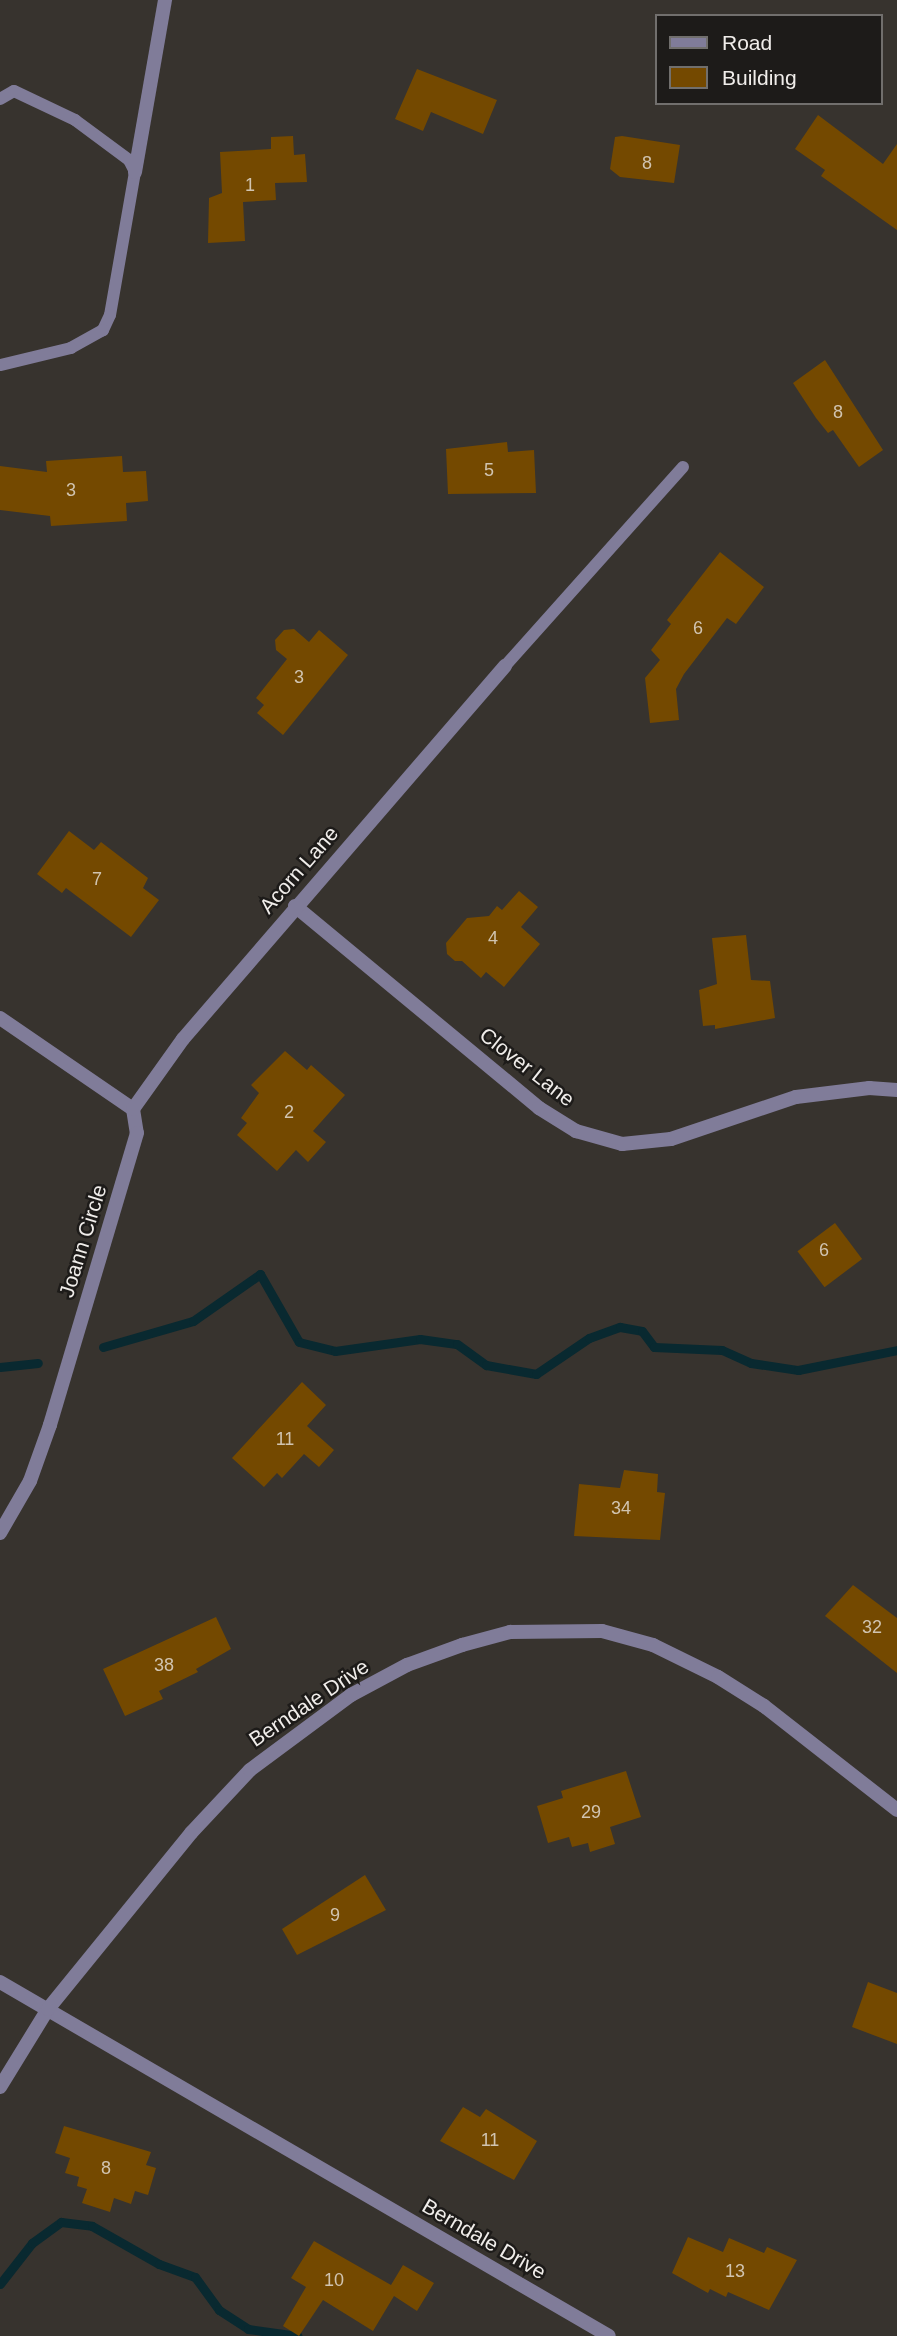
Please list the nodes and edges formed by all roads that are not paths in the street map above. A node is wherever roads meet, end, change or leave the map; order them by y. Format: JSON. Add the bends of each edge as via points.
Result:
{"nodes":[{"id":1,"x":165,"y":0,"type":"edge"},
{"id":2,"x":0,"y":99,"type":"edge"},
{"id":3,"x":135,"y":172,"type":"junction"},
{"id":4,"x":0,"y":365,"type":"edge"},
{"id":5,"x":682,"y":467,"type":"dead end"},
{"id":6,"x":505,"y":666,"type":"joint"},
{"id":7,"x":295,"y":906,"type":"junction"},
{"id":8,"x":0,"y":1018,"type":"edge"},
{"id":9,"x":897,"y":1090,"type":"edge"},
{"id":10,"x":133,"y":1109,"type":"junction"},
{"id":11,"x":0,"y":1533,"type":"edge"},
{"id":12,"x":897,"y":1810,"type":"edge"},
{"id":13,"x":0,"y":1982,"type":"edge"},
{"id":14,"x":48,"y":2009,"type":"junction"},
{"id":15,"x":0,"y":2087,"type":"edge"},
{"id":16,"x":609,"y":2336,"type":"edge"}],
"edges":[{"from":1,"to":3,"type":"street"},
{"from":2,"to":3,"type":"lane","via":[[14,91],[75,120],[128,160]]},
{"from":3,"to":4,"type":"lane","via":[[110,315],[103,330],[71,348]]},
{"from":5,"to":6,"type":"lane"},
{"from":6,"to":7,"type":"street","name":"Acorn Lane"},
{"from":7,"to":9,"type":"street","name":"Clover Lane","via":[[539,1108],[588,1134],[622,1144],[671,1139],[796,1097],[869,1088]]},
{"from":7,"to":10,"type":"street","name":"Acorn Lane","via":[[183,1039]]},
{"from":8,"to":10,"type":"street"},
{"from":10,"to":11,"type":"street","name":"Joann Circle","via":[[137,1133],[50,1425],[30,1481]]},
{"from":12,"to":14,"type":"street","name":"Berndale Drive","via":[[764,1706],[718,1676],[653,1646],[602,1631],[510,1632],[407,1665],[351,1695],[259,1762],[191,1833]]},
{"from":13,"to":14,"type":"street","name":"Berndale Drive"},
{"from":14,"to":15,"type":"street"},
{"from":14,"to":16,"type":"street","name":"Berndale Drive"}]}
